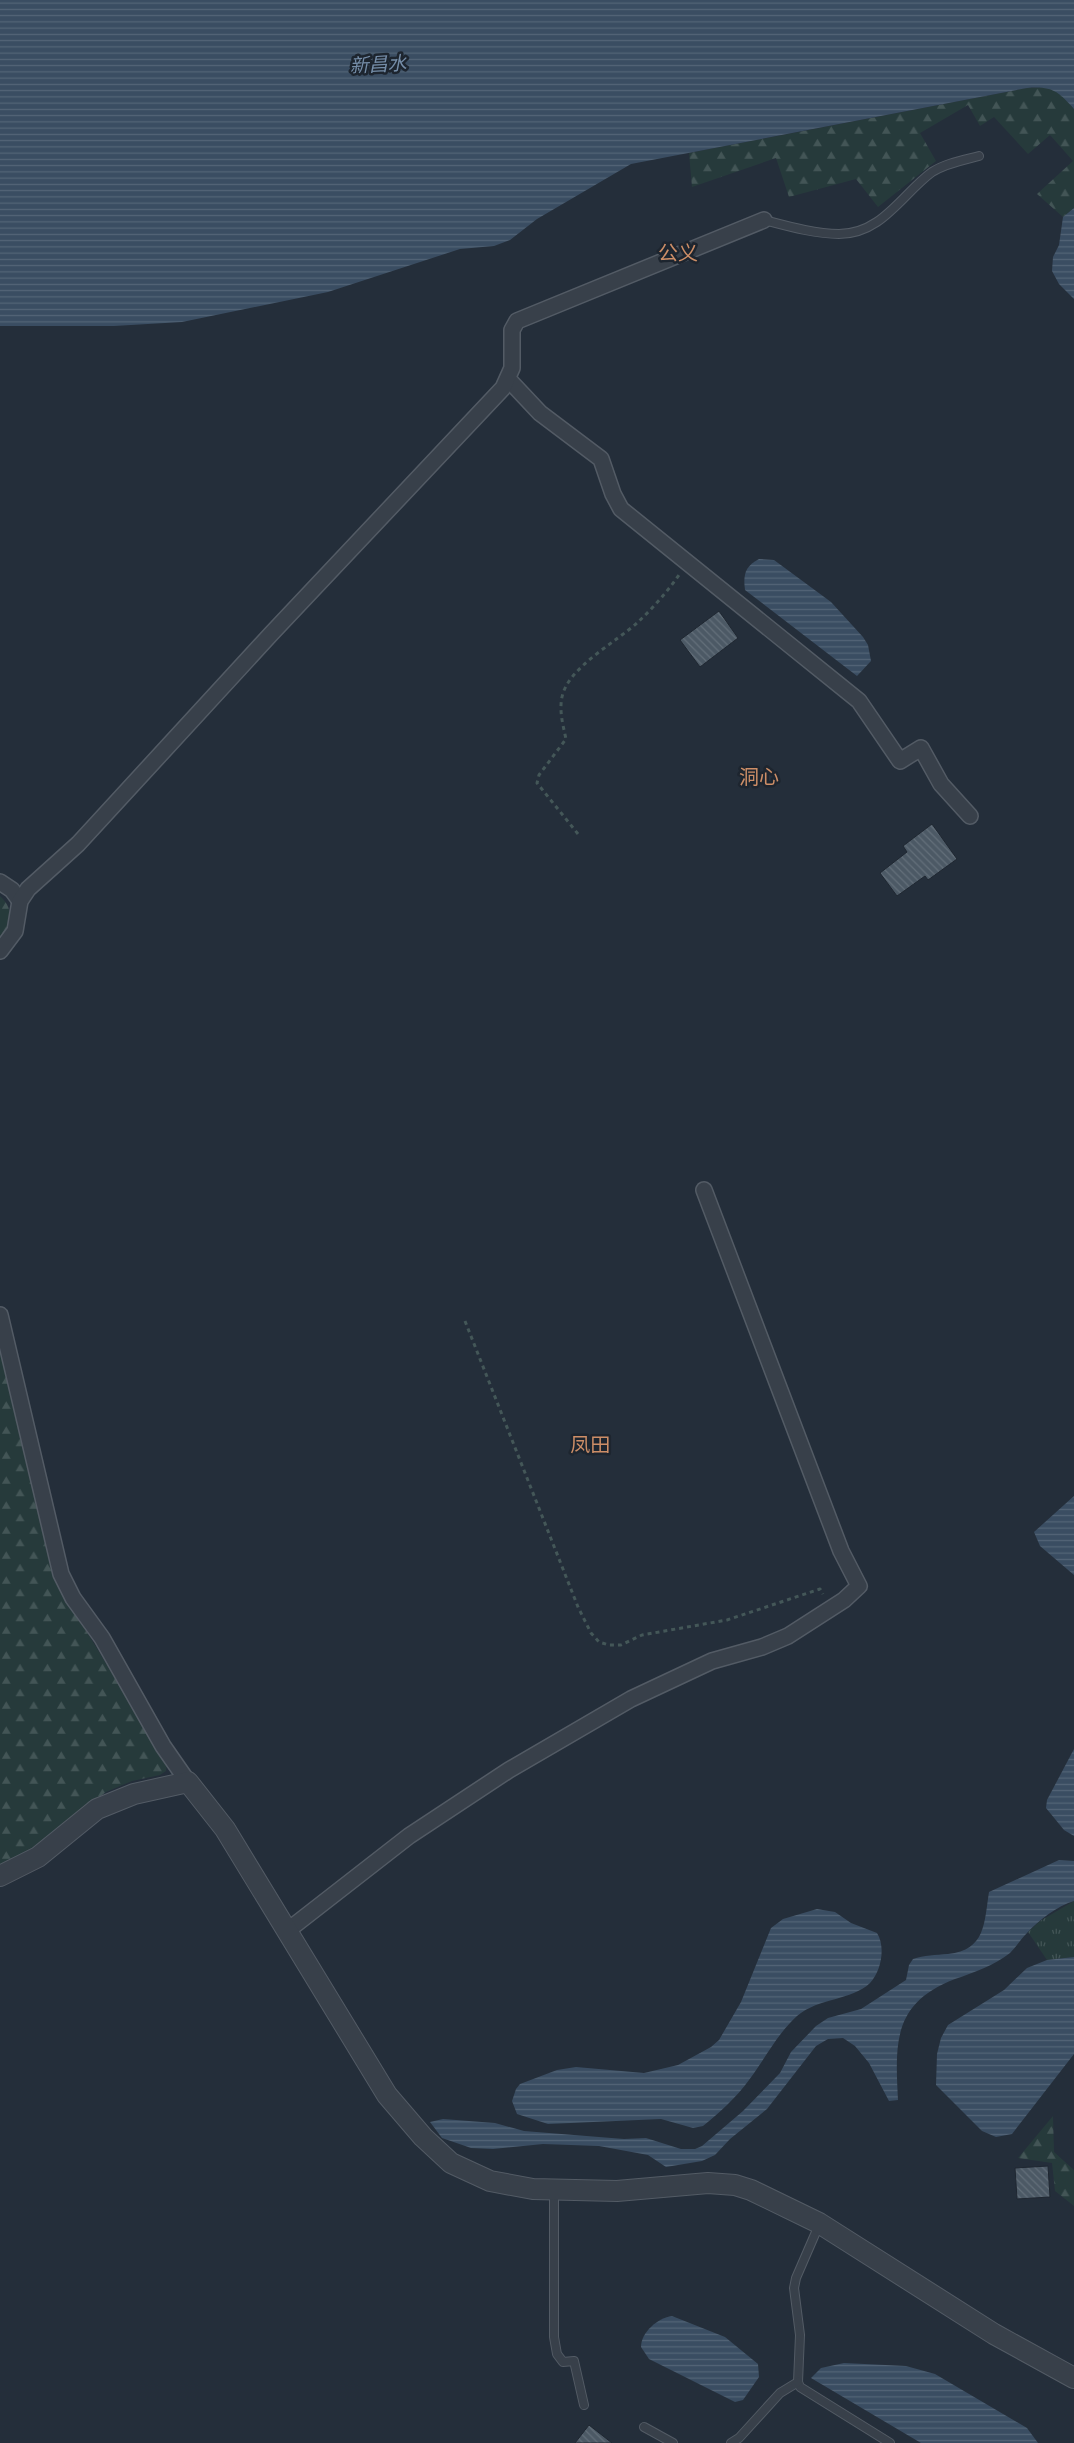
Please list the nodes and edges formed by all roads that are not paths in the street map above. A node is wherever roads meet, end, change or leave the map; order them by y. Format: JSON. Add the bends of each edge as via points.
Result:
{"nodes":[{"id":1,"x":979,"y":156,"type":"dead end"},
{"id":2,"x":764,"y":220,"type":"joint"},
{"id":3,"x":508,"y":379,"type":"junction"},
{"id":4,"x":970,"y":816,"type":"dead end"},
{"id":5,"x":0,"y":882,"type":"edge"},
{"id":6,"x":20,"y":901,"type":"junction"},
{"id":7,"x":0,"y":951,"type":"edge"},
{"id":8,"x":704,"y":1190,"type":"dead end"},
{"id":9,"x":0,"y":1315,"type":"edge"},
{"id":10,"x":188,"y":1782,"type":"junction"},
{"id":11,"x":0,"y":1876,"type":"edge"},
{"id":12,"x":287,"y":1930,"type":"junction"},
{"id":13,"x":554,"y":2190,"type":"junction"},
{"id":14,"x":819,"y":2223,"type":"junction"},
{"id":15,"x":1074,"y":2378,"type":"edge"},
{"id":16,"x":798,"y":2382,"type":"junction"},
{"id":17,"x":584,"y":2405,"type":"dead end"},
{"id":18,"x":644,"y":2427,"type":"dead end"},
{"id":19,"x":673,"y":2443,"type":"edge"},
{"id":20,"x":731,"y":2443,"type":"edge"},
{"id":21,"x":890,"y":2443,"type":"edge"}],
"edges":[{"from":1,"to":2,"type":"lane","via":[[947,164],[932,172],[889,213],[852,232],[839,234]]},
{"from":2,"to":3,"type":"street","via":[[521,318],[512,330],[513,357]]},
{"from":3,"to":4,"type":"street","via":[[540,414],[601,458],[621,509],[859,701],[900,761],[921,748],[941,784]]},
{"from":3,"to":6,"type":"street","via":[[78,844],[28,889]]},
{"from":5,"to":6,"type":"street"},
{"from":6,"to":7,"type":"street","via":[[15,931]]},
{"from":8,"to":12,"type":"street","via":[[841,1551],[859,1586],[854,1593],[788,1636],[712,1661],[631,1699],[509,1770],[402,1842]]},
{"from":9,"to":10,"type":"street","via":[[61,1574],[102,1638],[163,1746]]},
{"from":10,"to":11,"type":"street","via":[[134,1794],[97,1808],[38,1858]]},
{"from":10,"to":12,"type":"street","via":[[225,1829]]},
{"from":12,"to":13,"type":"street","via":[[372,2073],[423,2137],[452,2163],[477,2176],[512,2186]]},
{"from":13,"to":14,"type":"street","via":[[616,2191],[721,2183],[752,2190]]},
{"from":13,"to":17,"type":"lane","via":[[554,2338],[557,2354],[563,2362],[574,2361]]},
{"from":14,"to":15,"type":"street","via":[[994,2334]]},
{"from":14,"to":16,"type":"lane","via":[[795,2283],[800,2335]]},
{"from":16,"to":20,"type":"lane","via":[[780,2393]]},
{"from":16,"to":21,"type":"lane","via":[[800,2387]]},
{"from":18,"to":19,"type":"lane"}]}
